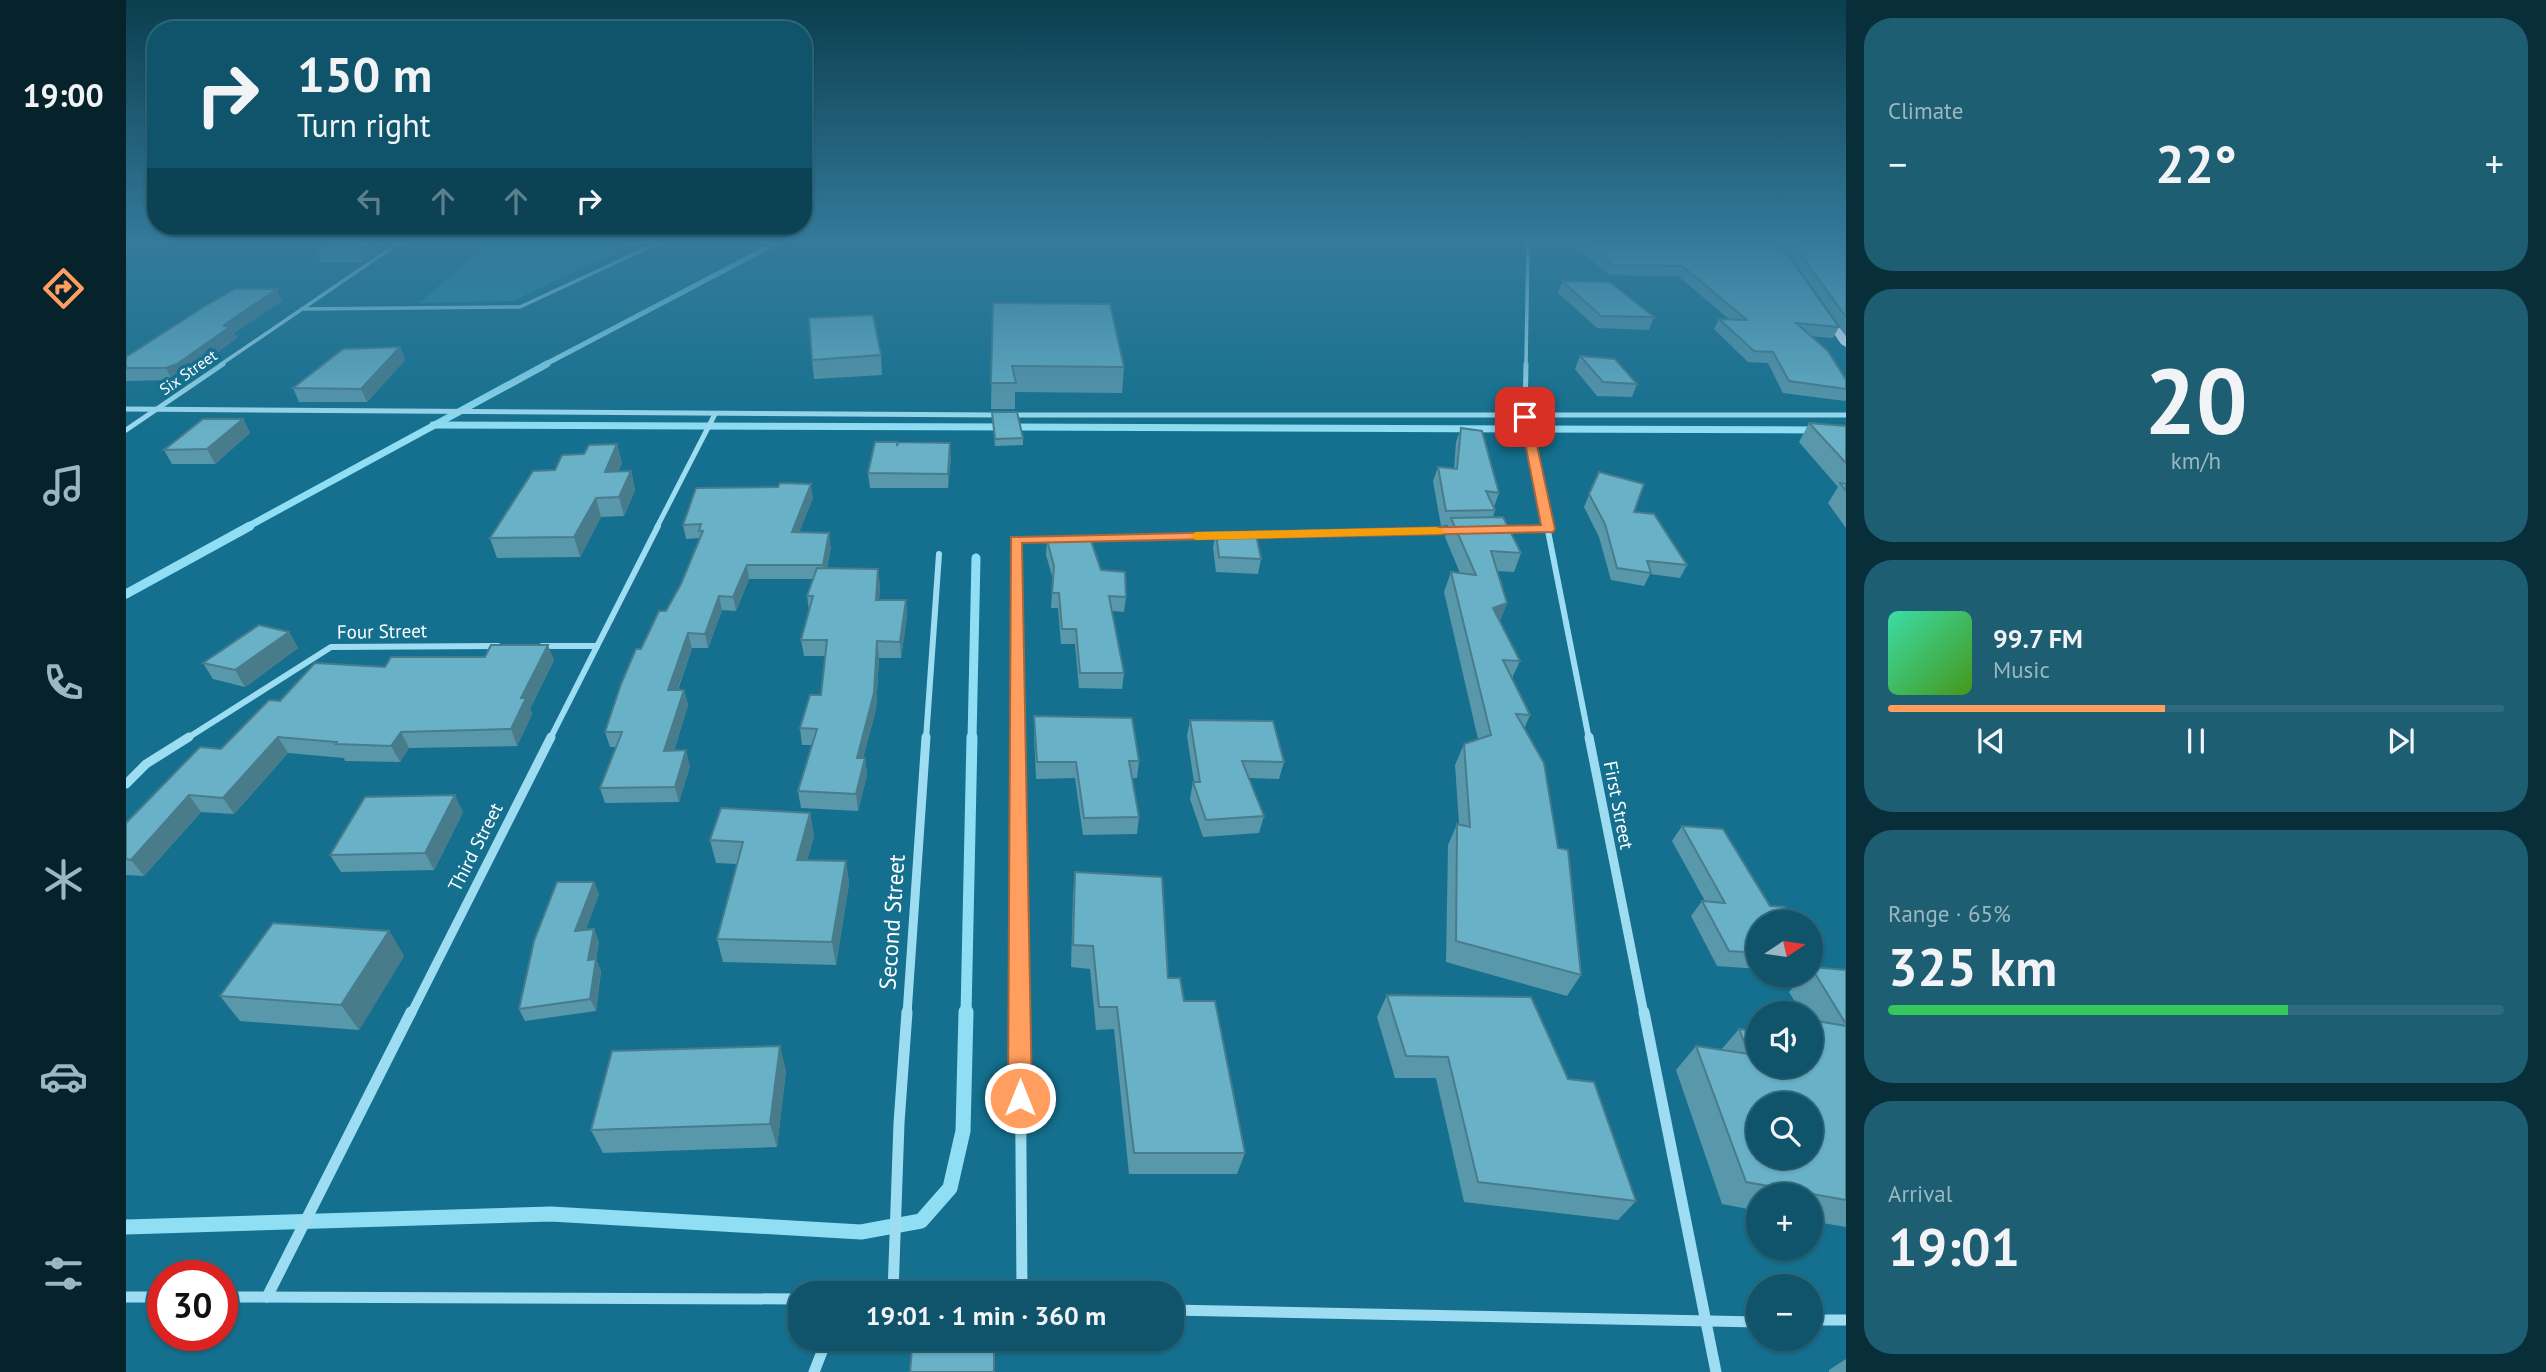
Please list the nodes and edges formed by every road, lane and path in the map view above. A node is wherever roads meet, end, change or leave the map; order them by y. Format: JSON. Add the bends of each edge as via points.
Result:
{"nodes":[{"id":1,"x":309,"y":304,"type":"edge"},
{"id":2,"x":526,"y":304,"type":"edge"},
{"id":3,"x":1527,"y":304,"type":"edge"},
{"id":4,"x":1820,"y":307,"type":"edge"},
{"id":5,"x":302,"y":309,"type":"junction"},
{"id":6,"x":1845,"y":341,"type":"edge"},
{"id":7,"x":126,"y":409,"type":"edge"},
{"id":8,"x":156,"y":409,"type":"junction"},
{"id":9,"x":715,"y":414,"type":"junction"},
{"id":10,"x":1846,"y":415,"type":"edge"},
{"id":11,"x":1525,"y":417,"type":"junction"},
{"id":12,"x":126,"y":430,"type":"edge"},
{"id":13,"x":1549,"y":529,"type":"junction"},
{"id":14,"x":1494,"y":530,"type":"edge"},
{"id":15,"x":1466,"y":531,"type":"edge"},
{"id":16,"x":939,"y":554,"type":"dead end"},
{"id":17,"x":504,"y":646,"type":"edge"},
{"id":18,"x":530,"y":646,"type":"edge"},
{"id":19,"x":597,"y":646,"type":"junction"},
{"id":20,"x":126,"y":784,"type":"edge"},
{"id":21,"x":892,"y":1281,"type":"edge"},
{"id":22,"x":1022,"y":1281,"type":"edge"},
{"id":23,"x":126,"y":1297,"type":"edge"},
{"id":24,"x":147,"y":1297,"type":"edge"},
{"id":25,"x":238,"y":1297,"type":"edge"},
{"id":26,"x":267,"y":1297,"type":"junction"},
{"id":27,"x":788,"y":1299,"type":"edge"},
{"id":28,"x":1184,"y":1310,"type":"edge"},
{"id":29,"x":1823,"y":1320,"type":"edge"},
{"id":30,"x":1846,"y":1320,"type":"edge"},
{"id":31,"x":1746,"y":1322,"type":"edge"},
{"id":32,"x":1707,"y":1323,"type":"junction"},
{"id":33,"x":822,"y":1351,"type":"edge"},
{"id":34,"x":814,"y":1372,"type":"edge"},
{"id":35,"x":1716,"y":1372,"type":"edge"}],
"edges":[{"from":1,"to":5,"type":"street","name":"Six Street"},
{"from":2,"to":5,"type":"street"},
{"from":3,"to":11,"type":"street","name":"First Street"},
{"from":4,"to":6,"type":"main road"},
{"from":5,"to":8,"type":"street","name":"Six Street"},
{"from":7,"to":8,"type":"street"},
{"from":8,"to":9,"type":"street"},
{"from":8,"to":12,"type":"street","name":"Six Street"},
{"from":9,"to":11,"type":"street"},
{"from":9,"to":19,"type":"street","name":"Third Street"},
{"from":10,"to":11,"type":"street"},
{"from":11,"to":13,"type":"street","name":"First Street"},
{"from":13,"to":14,"type":"street"},
{"from":13,"to":32,"type":"street","name":"First Street"},
{"from":15,"to":22,"type":"street","via":[[1016,540]]},
{"from":16,"to":21,"type":"street","name":"Second Street","via":[[899,1123]]},
{"from":17,"to":20,"type":"street","name":"Four Street","via":[[331,646],[146,764]]},
{"from":18,"to":19,"type":"street"},
{"from":19,"to":26,"type":"street","name":"Third Street"},
{"from":23,"to":24,"type":"street"},
{"from":25,"to":26,"type":"street"},
{"from":26,"to":27,"type":"street"},
{"from":28,"to":32,"type":"street"},
{"from":29,"to":30,"type":"street"},
{"from":31,"to":32,"type":"street"},
{"from":32,"to":35,"type":"street","name":"First Street"},
{"from":33,"to":34,"type":"street"}]}
